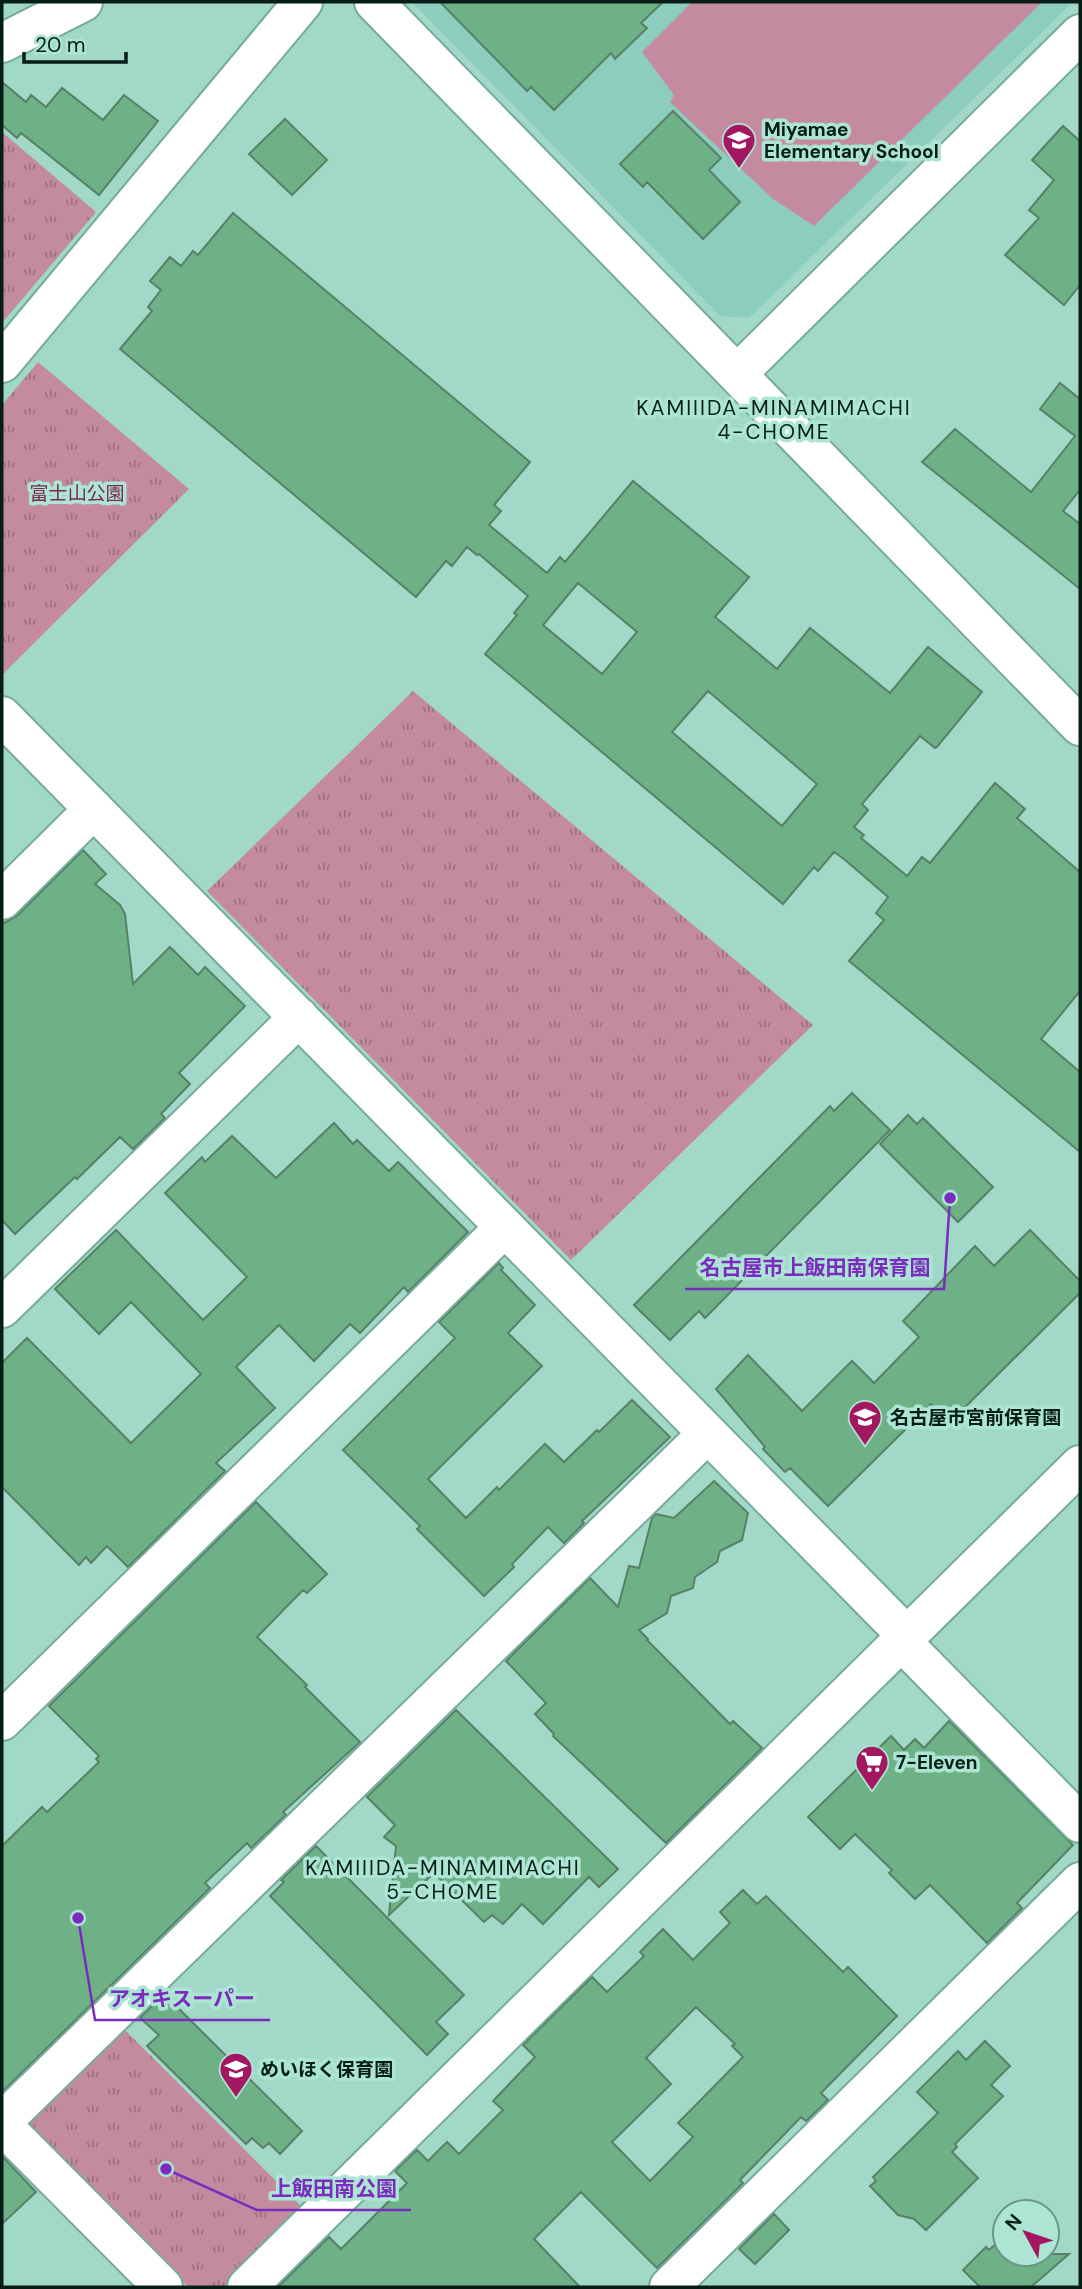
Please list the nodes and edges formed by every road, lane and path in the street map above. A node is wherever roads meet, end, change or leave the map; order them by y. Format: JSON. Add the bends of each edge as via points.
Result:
{"nodes":[{"id":1,"x":83,"y":2,"type":"edge"},
{"id":2,"x":303,"y":2,"type":"edge"},
{"id":3,"x":374,"y":2,"type":"edge"},
{"id":4,"x":1080,"y":34,"type":"edge"},
{"id":5,"x":2,"y":43,"type":"edge"},
{"id":6,"x":2,"y":363,"type":"edge"},
{"id":7,"x":737,"y":374,"type":"junction"},
{"id":8,"x":2,"y":716,"type":"edge"},
{"id":9,"x":1080,"y":726,"type":"edge"},
{"id":10,"x":94,"y":809,"type":"junction"},
{"id":11,"x":2,"y":900,"type":"edge"},
{"id":12,"x":299,"y":1017,"type":"junction"},
{"id":13,"x":505,"y":1227,"type":"junction"},
{"id":14,"x":2,"y":1308,"type":"edge"},
{"id":15,"x":707,"y":1434,"type":"junction"},
{"id":16,"x":1080,"y":1465,"type":"edge"},
{"id":17,"x":905,"y":1639,"type":"junction"},
{"id":18,"x":2,"y":1721,"type":"edge"},
{"id":19,"x":1080,"y":1823,"type":"edge"},
{"id":20,"x":1080,"y":1882,"type":"edge"},
{"id":21,"x":2,"y":2124,"type":"edge"},
{"id":22,"x":163,"y":2287,"type":"edge"},
{"id":23,"x":247,"y":2287,"type":"edge"},
{"id":24,"x":669,"y":2287,"type":"edge"}],
"edges":[{"from":1,"to":5,"type":"street"},
{"from":2,"to":6,"type":"street"},
{"from":3,"to":7,"type":"street"},
{"from":4,"to":7,"type":"street"},
{"from":7,"to":9,"type":"street"},
{"from":8,"to":10,"type":"street"},
{"from":10,"to":11,"type":"street"},
{"from":10,"to":12,"type":"street"},
{"from":12,"to":13,"type":"street"},
{"from":12,"to":14,"type":"street"},
{"from":13,"to":15,"type":"street"},
{"from":13,"to":18,"type":"street"},
{"from":15,"to":17,"type":"street"},
{"from":15,"to":21,"type":"street"},
{"from":16,"to":17,"type":"street"},
{"from":17,"to":19,"type":"street"},
{"from":17,"to":23,"type":"street"},
{"from":20,"to":24,"type":"street"},
{"from":21,"to":22,"type":"street"}]}
